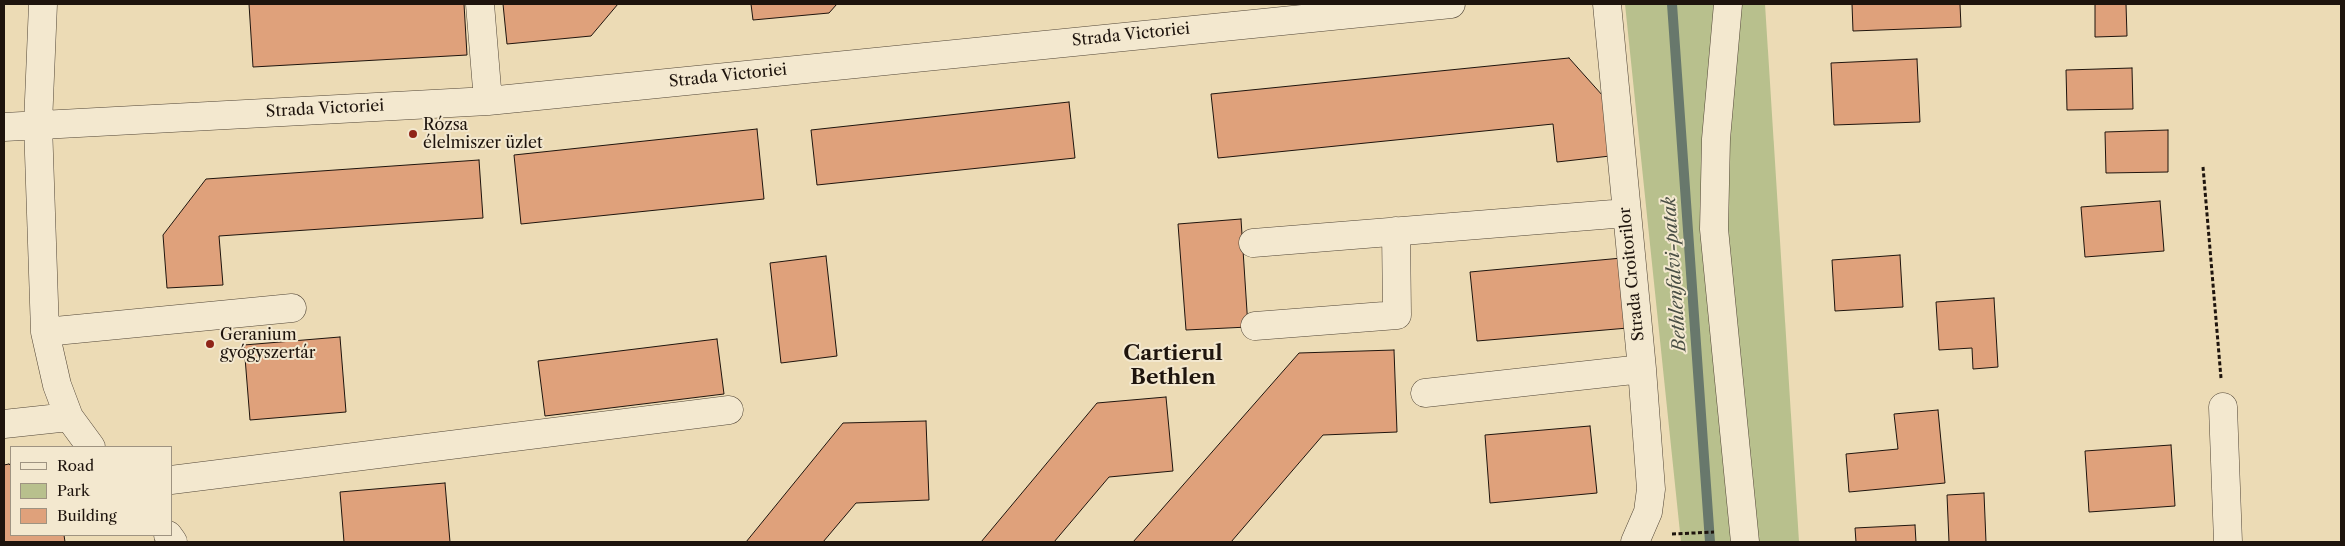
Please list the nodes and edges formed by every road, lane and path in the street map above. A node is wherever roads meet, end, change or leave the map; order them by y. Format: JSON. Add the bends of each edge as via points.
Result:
{"nodes":[{"id":1,"x":43,"y":4,"type":"edge"},
{"id":2,"x":480,"y":4,"type":"edge"},
{"id":3,"x":1451,"y":4,"type":"edge"},
{"id":4,"x":1607,"y":4,"type":"edge"},
{"id":5,"x":1728,"y":4,"type":"edge"},
{"id":6,"x":488,"y":101,"type":"junction"},
{"id":7,"x":38,"y":124,"type":"junction"},
{"id":8,"x":4,"y":127,"type":"edge"},
{"id":9,"x":2203,"y":167,"type":"dead end"},
{"id":10,"x":1626,"y":213,"type":"junction"},
{"id":11,"x":1396,"y":232,"type":"junction"},
{"id":12,"x":1253,"y":243,"type":"dead end"},
{"id":13,"x":292,"y":308,"type":"dead end"},
{"id":14,"x":1255,"y":326,"type":"dead end"},
{"id":15,"x":45,"y":332,"type":"junction"},
{"id":16,"x":1642,"y":369,"type":"junction"},
{"id":17,"x":1425,"y":393,"type":"dead end"},
{"id":18,"x":2223,"y":406,"type":"joint"},
{"id":19,"x":729,"y":410,"type":"dead end"},
{"id":20,"x":70,"y":417,"type":"junction"},
{"id":21,"x":4,"y":424,"type":"edge"},
{"id":22,"x":90,"y":446,"type":"edge"},
{"id":23,"x":172,"y":480,"type":"edge"},
{"id":24,"x":1683,"y":533,"type":"dead end"},
{"id":25,"x":1733,"y":537,"type":"edge"},
{"id":26,"x":1635,"y":542,"type":"edge"},
{"id":27,"x":2228,"y":542,"type":"edge"}],
"edges":[{"from":1,"to":7,"type":"street"},
{"from":2,"to":6,"type":"street"},
{"from":3,"to":6,"type":"street","name":"Strada Victoriei"},
{"from":4,"to":10,"type":"street","name":"Strada Croitorilor"},
{"from":5,"to":25,"type":"street","via":[[1716,139],[1714,229]]},
{"from":6,"to":7,"type":"street","name":"Strada Victoriei"},
{"from":7,"to":8,"type":"street","name":"Strada Victoriei"},
{"from":7,"to":15,"type":"street"},
{"from":9,"to":18,"type":"path"},
{"from":10,"to":11,"type":"street"},
{"from":10,"to":16,"type":"street","name":"Strada Croitorilor"},
{"from":11,"to":12,"type":"street"},
{"from":11,"to":14,"type":"street","via":[[1396,315]]},
{"from":13,"to":15,"type":"street"},
{"from":15,"to":20,"type":"street","via":[[57,384]]},
{"from":16,"to":17,"type":"street"},
{"from":16,"to":26,"type":"street","name":"Strada Croitorilor","via":[[1651,489],[1648,512]]},
{"from":18,"to":27,"type":"street"},
{"from":19,"to":23,"type":"street"},
{"from":20,"to":21,"type":"street"},
{"from":20,"to":22,"type":"street"},
{"from":24,"to":25,"type":"path"}]}
